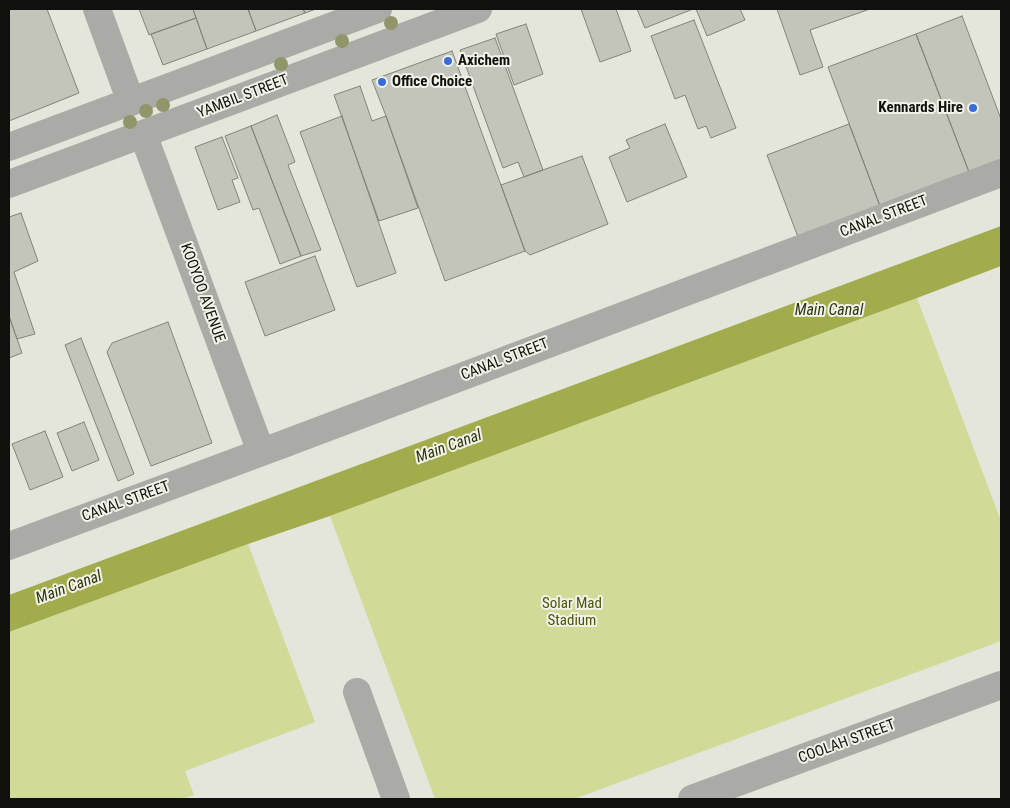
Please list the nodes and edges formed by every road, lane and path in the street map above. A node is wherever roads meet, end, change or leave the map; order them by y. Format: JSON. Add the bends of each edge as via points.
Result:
{"nodes":[{"id":1,"x":97,"y":9,"type":"edge"},
{"id":2,"x":378,"y":9,"type":"edge"},
{"id":3,"x":478,"y":9,"type":"edge"},
{"id":4,"x":131,"y":102,"type":"junction"},
{"id":5,"x":143,"y":134,"type":"junction"},
{"id":6,"x":9,"y":147,"type":"edge"},
{"id":7,"x":1001,"y":173,"type":"edge"},
{"id":8,"x":9,"y":184,"type":"edge"},
{"id":9,"x":261,"y":452,"type":"junction"},
{"id":10,"x":9,"y":546,"type":"edge"},
{"id":11,"x":1001,"y":685,"type":"edge"},
{"id":12,"x":357,"y":692,"type":"dead end"},
{"id":13,"x":396,"y":799,"type":"edge"},
{"id":14,"x":692,"y":799,"type":"edge"}],
"edges":[{"from":1,"to":4,"type":"street"},
{"from":2,"to":4,"type":"street"},
{"from":3,"to":5,"type":"street","name":"YAMBIL STREET"},
{"from":4,"to":6,"type":"street"},
{"from":5,"to":8,"type":"street","name":"YAMBIL STREET"},
{"from":5,"to":9,"type":"street","name":"KOOYOO AVENUE"},
{"from":7,"to":9,"type":"street","name":"CANAL STREET"},
{"from":9,"to":10,"type":"street","name":"CANAL STREET"},
{"from":11,"to":14,"type":"street","name":"COOLAH STREET"},
{"from":12,"to":13,"type":"street"}]}
